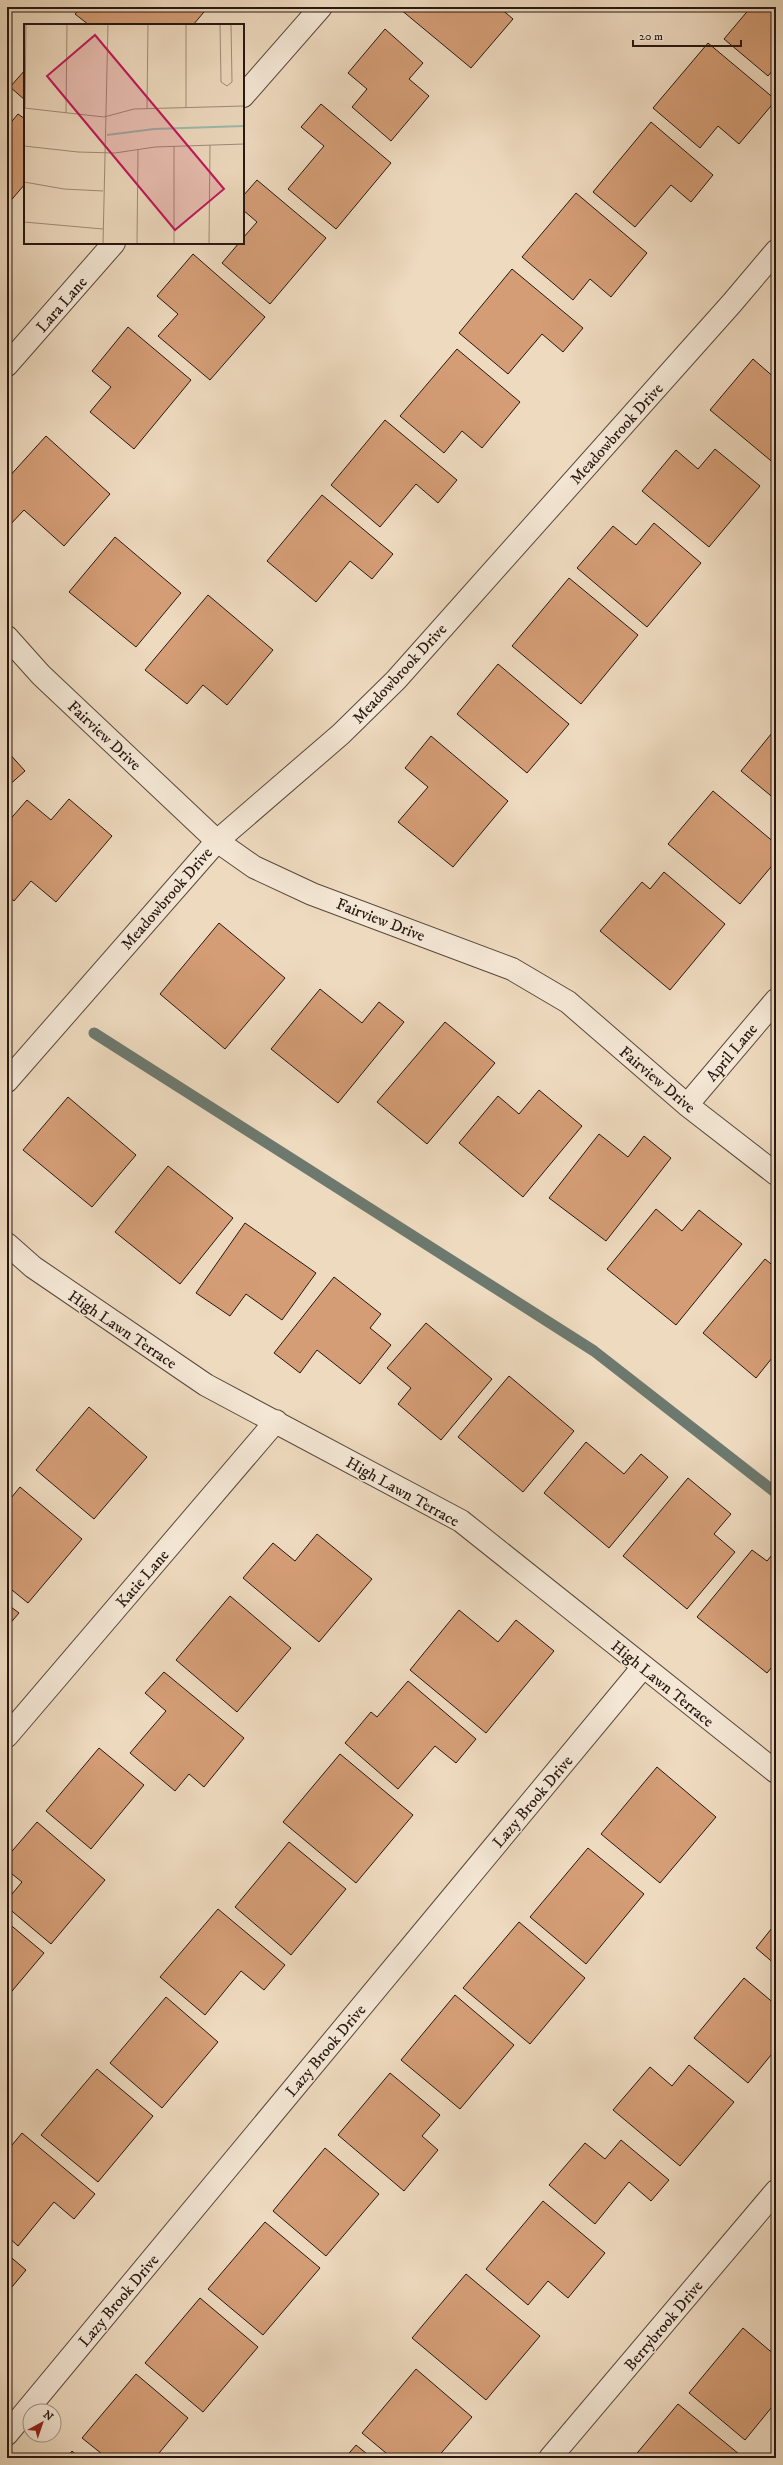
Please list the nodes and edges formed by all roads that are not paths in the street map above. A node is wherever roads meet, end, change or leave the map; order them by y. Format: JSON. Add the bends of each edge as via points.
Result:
{"nodes":[{"id":1,"x":321,"y":7,"type":"edge"},
{"id":2,"x":244,"y":95,"type":"edge"},
{"id":3,"x":113,"y":244,"type":"edge"},
{"id":4,"x":776,"y":251,"type":"edge"},
{"id":5,"x":7,"y":365,"type":"edge"},
{"id":6,"x":7,"y":637,"type":"edge"},
{"id":7,"x":217,"y":841,"type":"junction"},
{"id":8,"x":776,"y":1000,"type":"edge"},
{"id":9,"x":7,"y":1081,"type":"edge"},
{"id":10,"x":687,"y":1104,"type":"junction"},
{"id":11,"x":776,"y":1174,"type":"edge"},
{"id":12,"x":7,"y":1244,"type":"edge"},
{"id":13,"x":276,"y":1421,"type":"junction"},
{"id":14,"x":643,"y":1667,"type":"junction"},
{"id":15,"x":7,"y":1736,"type":"edge"},
{"id":16,"x":776,"y":1772,"type":"edge"},
{"id":17,"x":776,"y":2191,"type":"edge"},
{"id":18,"x":7,"y":2434,"type":"edge"},
{"id":19,"x":550,"y":2458,"type":"edge"}],
"edges":[{"from":1,"to":2,"type":"street"},
{"from":3,"to":5,"type":"street","name":"Lara Lane"},
{"from":4,"to":7,"type":"street","name":"Meadowbrook Drive","via":[[396,680],[341,734]]},
{"from":6,"to":7,"type":"street","name":"Fairview Drive","via":[[41,675]]},
{"from":7,"to":9,"type":"street","name":"Meadowbrook Drive"},
{"from":7,"to":10,"type":"street","name":"Fairview Drive","via":[[254,867],[312,894],[512,969],[568,1002]]},
{"from":8,"to":10,"type":"street","name":"April Lane"},
{"from":10,"to":11,"type":"street","name":"Fairview Drive"},
{"from":12,"to":13,"type":"street","name":"High Lawn Terrace","via":[[33,1268],[206,1385]]},
{"from":13,"to":14,"type":"street","name":"High Lawn Terrace","via":[[461,1522]]},
{"from":13,"to":15,"type":"street","name":"Katie Lane"},
{"from":14,"to":16,"type":"street","name":"High Lawn Terrace"},
{"from":14,"to":18,"type":"street","name":"Lazy Brook Drive"},
{"from":17,"to":19,"type":"street","name":"Berrybrook Drive"}]}
